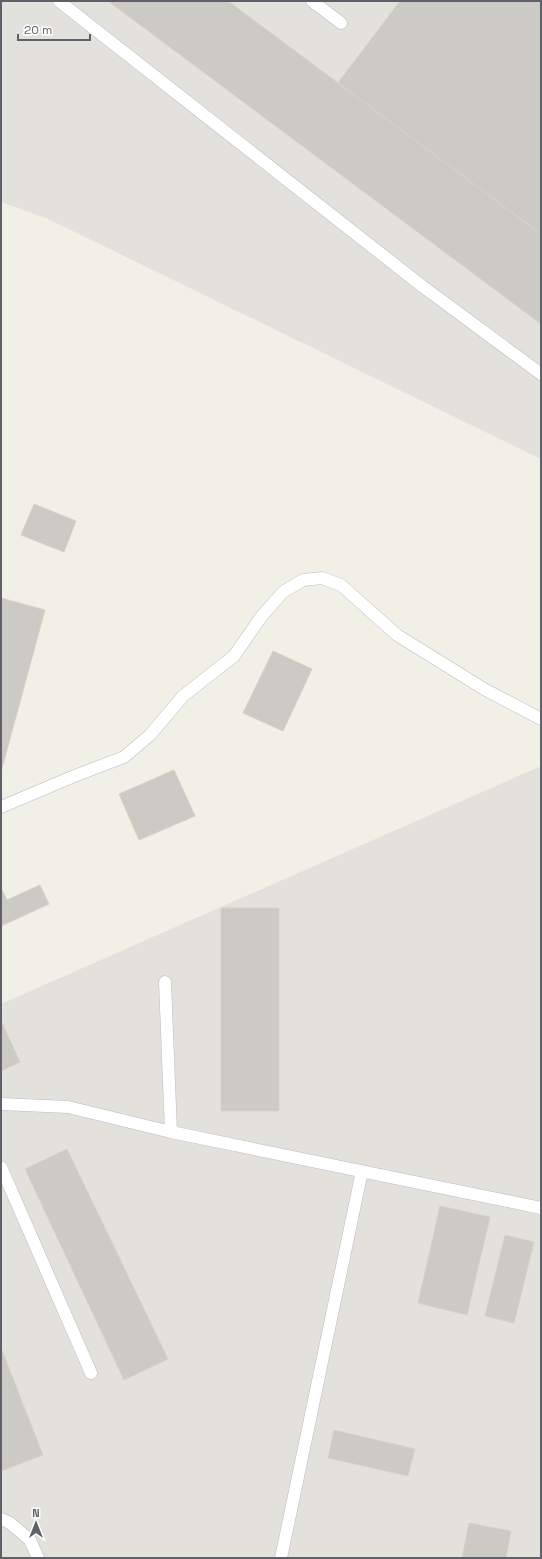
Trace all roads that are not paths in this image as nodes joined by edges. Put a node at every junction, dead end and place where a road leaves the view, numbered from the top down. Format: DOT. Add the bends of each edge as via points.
graph roads {
  1 [pos="59,1"];
  2 [pos="312,1"];
  3 [pos="341,23"];
  4 [pos="541,374"];
  5 [pos="541,719"];
  6 [pos="1,807"];
  7 [pos="165,982"];
  8 [pos="1,1104"];
  9 [pos="171,1132"];
  10 [pos="1,1167"];
  11 [pos="362,1172"];
  12 [pos="541,1208"];
  13 [pos="91,1373"];
  14 [pos="1,1520"];
  15 [pos="38,1558"];
  16 [pos="281,1558"];
  1 -- 4 [label="lane" via="422,286"];
  2 -- 3 [label="lane"];
  5 -- 6 [label="lane" via="484,689 397,635 342,585 322,578 303,580 283,592 261,617 234,656 183,696 150,735 124,758"];
  7 -- 9 [label="lane"];
  8 -- 9 [label="lane" via="68,1107"];
  9 -- 11 [label="lane"];
  10 -- 13 [label="lane"];
  11 -- 12 [label="lane"];
  11 -- 16 [label="lane"];
  14 -- 15 [label="lane" via="10,1523 30,1540"];
}
